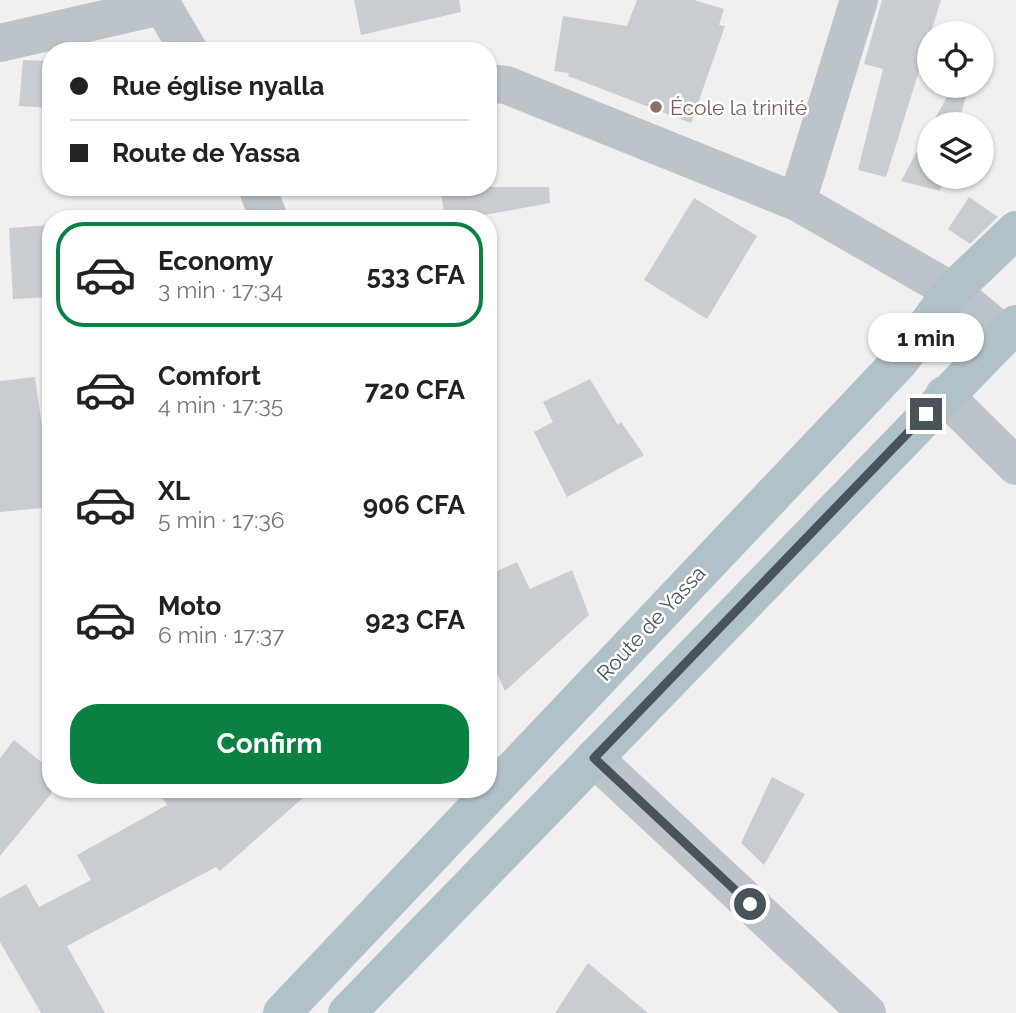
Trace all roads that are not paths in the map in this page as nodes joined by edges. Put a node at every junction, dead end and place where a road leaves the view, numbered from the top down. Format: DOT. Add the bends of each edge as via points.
graph roads {
  1 [pos="859,0"];
  2 [pos="160,3"];
  3 [pos="184,42"];
  4 [pos="0,43"];
  5 [pos="497,84"];
  6 [pos="797,202"];
  7 [pos="1016,230"];
  8 [pos="952,291"];
  9 [pos="1010,330"];
  10 [pos="944,395"];
  11 [pos="1016,466"];
  12 [pos="594,758"];
  13 [pos="497,786"];
  14 [pos="486,798"];
  15 [pos="282,1013"];
  16 [pos="347,1013"];
  17 [pos="867,1013"];
  1 -- 6 [label="street"];
  2 -- 3 [label="street"];
  2 -- 4 [label="street"];
  5 -- 6 [label="street"];
  6 -- 8 [label="street"];
  7 -- 8 [label="main road, Route de Yassa"];
  8 -- 9 [label="street"];
  8 -- 13 [label="main road, Route de Yassa" via="900,361"];
  9 -- 10 [label="main road"];
  10 -- 11 [label="street"];
  10 -- 12 [label="main road"];
  12 -- 16 [label="main road"];
  12 -- 17 [label="street"];
  14 -- 15 [label="main road, Route de Yassa"];
}
